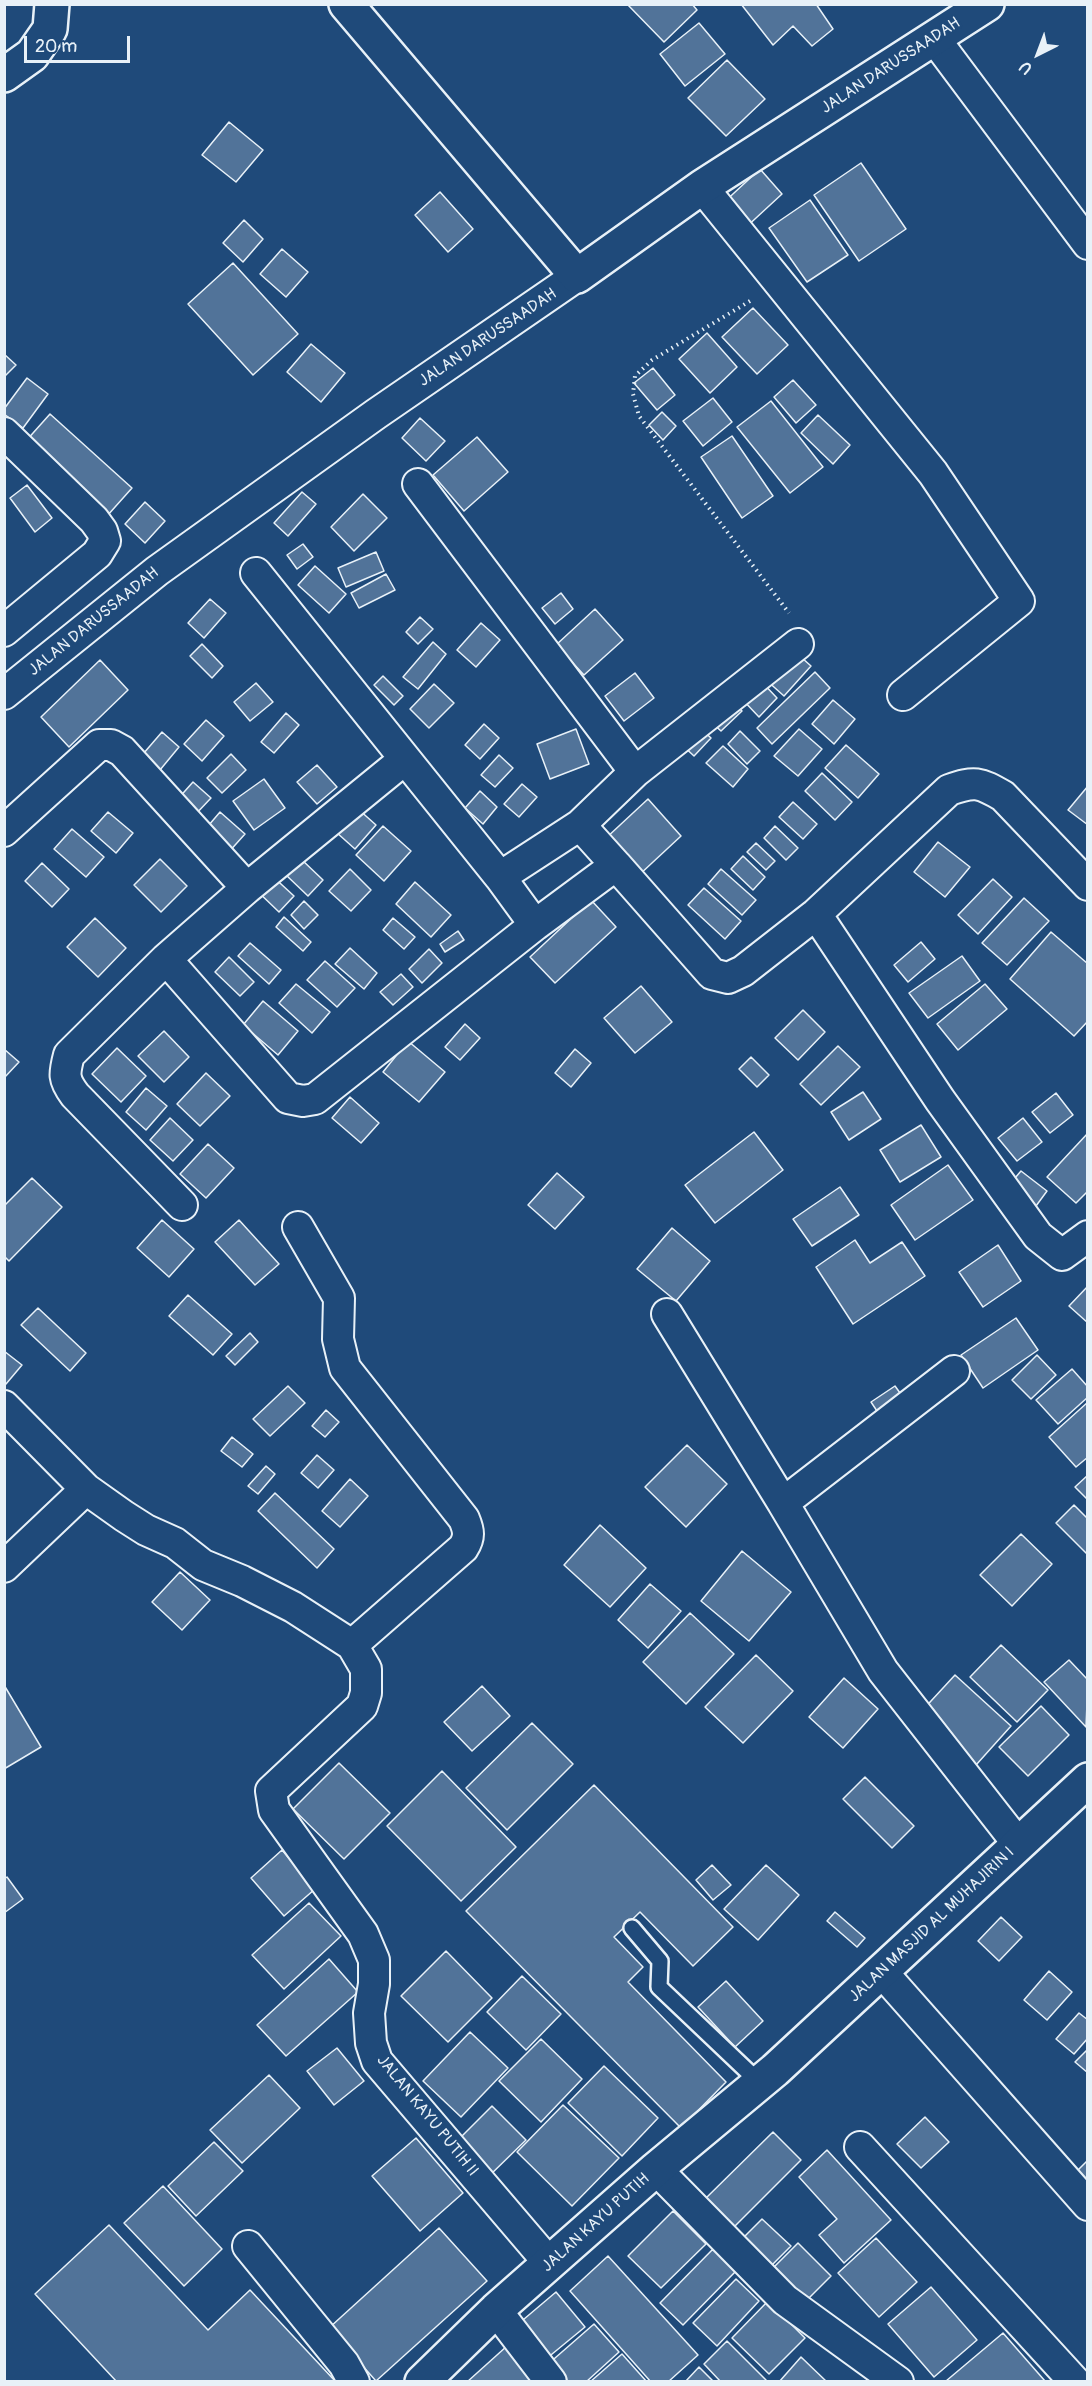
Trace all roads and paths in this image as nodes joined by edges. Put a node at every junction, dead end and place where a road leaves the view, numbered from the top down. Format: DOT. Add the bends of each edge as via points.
graph roads {
  1 [pos="52,4"];
  2 [pos="345,4"];
  3 [pos="987,4"];
  4 [pos="934,38"];
  5 [pos="4,75"];
  6 [pos="702,187"];
  7 [pos="1088,244"];
  8 [pos="577,276"];
  9 [pos="779,283"];
  10 [pos="4,433"];
  11 [pos="418,484"];
  12 [pos="256,573"];
  13 [pos="4,631"];
  14 [pos="798,644"];
  15 [pos="4,694"];
  16 [pos="903,695"];
  17 [pos="405,759"];
  18 [pos="635,772"];
  19 [pos="10,816"];
  20 [pos="580,825"];
  21 [pos="616,865"];
  22 [pos="500,877"];
  23 [pos="1088,885"];
  24 [pos="247,888"];
  25 [pos="816,914"];
  26 [pos="535,925"];
  27 [pos="166,959"];
  28 [pos="182,1205"];
  29 [pos="298,1227"];
  30 [pos="1088,1236"];
  31 [pos="667,1314"];
  32 [pos="954,1371"];
  33 [pos="4,1406"];
  34 [pos="86,1489"];
  35 [pos="783,1503"];
  36 [pos="4,1567"];
  37 [pos="351,1645"];
  38 [pos="1088,1779"];
  39 [pos="1019,1845"];
  40 [pos="632,1928"];
  41 [pos="881,1971"];
  42 [pos="767,2076"];
  43 [pos="860,2147"];
  44 [pos="656,2169"];
  45 [pos="1088,2205"];
  46 [pos="248,2246"];
  47 [pos="550,2264"];
  48 [pos="496,2310"];
  49 [pos="354,2382"];
  50 [pos="422,2382"];
  51 [pos="552,2382"];
  52 [pos="898,2382"];
  53 [pos="1075,2382"];
  1 -- 5 [label="street" via="50,29 32,55"];
  2 -- 8 [label="street"];
  3 -- 4 [label="street, JALAN DARUSSAADAH"];
  4 -- 6 [label="street, JALAN DARUSSAADAH"];
  4 -- 7 [label="street"];
  6 -- 8 [label="street, JALAN DARUSSAADAH"];
  6 -- 9 [label="street"];
  8 -- 15 [label="street, JALAN DARUSSAADAH" via="166,565"];
  9 -- 14 [label="path" via="652,360 634,376 633,394 639,416 788,611 801,635"];
  9 -- 16 [label="street" via="933,472 1019,601"];
  10 -- 13 [label="street" via="94,520 105,541 97,554"];
  11 -- 18 [label="street"];
  12 -- 17 [label="street"];
  14 -- 18 [label="street"];
  17 -- 22 [label="street"];
  17 -- 24 [label="street"];
  18 -- 20 [label="street"];
  19 -- 24 [label="street" via="99,745 111,745 122,751"];
  20 -- 21 [label="street"];
  20 -- 22 [label="street"];
  21 -- 25 [label="street" via="712,974 728,978 743,971"];
  21 -- 26 [label="street"];
  22 -- 26 [label="street"];
  23 -- 25 [label="street" via="1003,796 986,786 969,783 950,790"];
  24 -- 27 [label="street"];
  25 -- 30 [label="street" via="940,1100 1038,1236 1062,1255"];
  26 -- 27 [label="street" via="315,1099 303,1101 288,1098"];
  27 -- 28 [label="street" via="69,1055 65,1076 75,1095"];
  29 -- 37 [label="street" via="339,1298 338,1340 345,1368 464,1519 469,1532 463,1548"];
  31 -- 35 [label="street"];
  32 -- 35 [label="street"];
  33 -- 34 [label="street, JALAN KAYU PUTIH II"];
  34 -- 36 [label="street"];
  34 -- 37 [label="street, JALAN KAYU PUTIH II" via="146,1530 176,1543 203,1565 293,1607"];
  35 -- 39 [label="street" via="883,1671"];
  37 -- 47 [label="street, JALAN KAYU PUTIH II" via="366,1669 362,1706 271,1791 274,1810 363,1934 374,1960 369,2013 377,2061"];
  38 -- 39 [label="street, JALAN MASJID AL MUHAJIRIN I"];
  39 -- 41 [label="street, JALAN MASJID AL MUHAJIRIN I"];
  40 -- 42 [label="lane" via="660,1961 659,1987"];
  41 -- 42 [label="street, JALAN MASJID AL MUHAJIRIN I"];
  41 -- 45 [label="street"];
  42 -- 44 [label="street, JALAN KAYU PUTIH"];
  43 -- 53 [label="street"];
  44 -- 47 [label="street, JALAN KAYU PUTIH"];
  44 -- 52 [label="street" via="785,2300"];
  46 -- 49 [label="street" via="345,2364"];
  47 -- 48 [label="street, JALAN KAYU PUTIH"];
  48 -- 50 [label="street, JALAN KAYU PUTIH"];
  48 -- 51 [label="street"];
}
